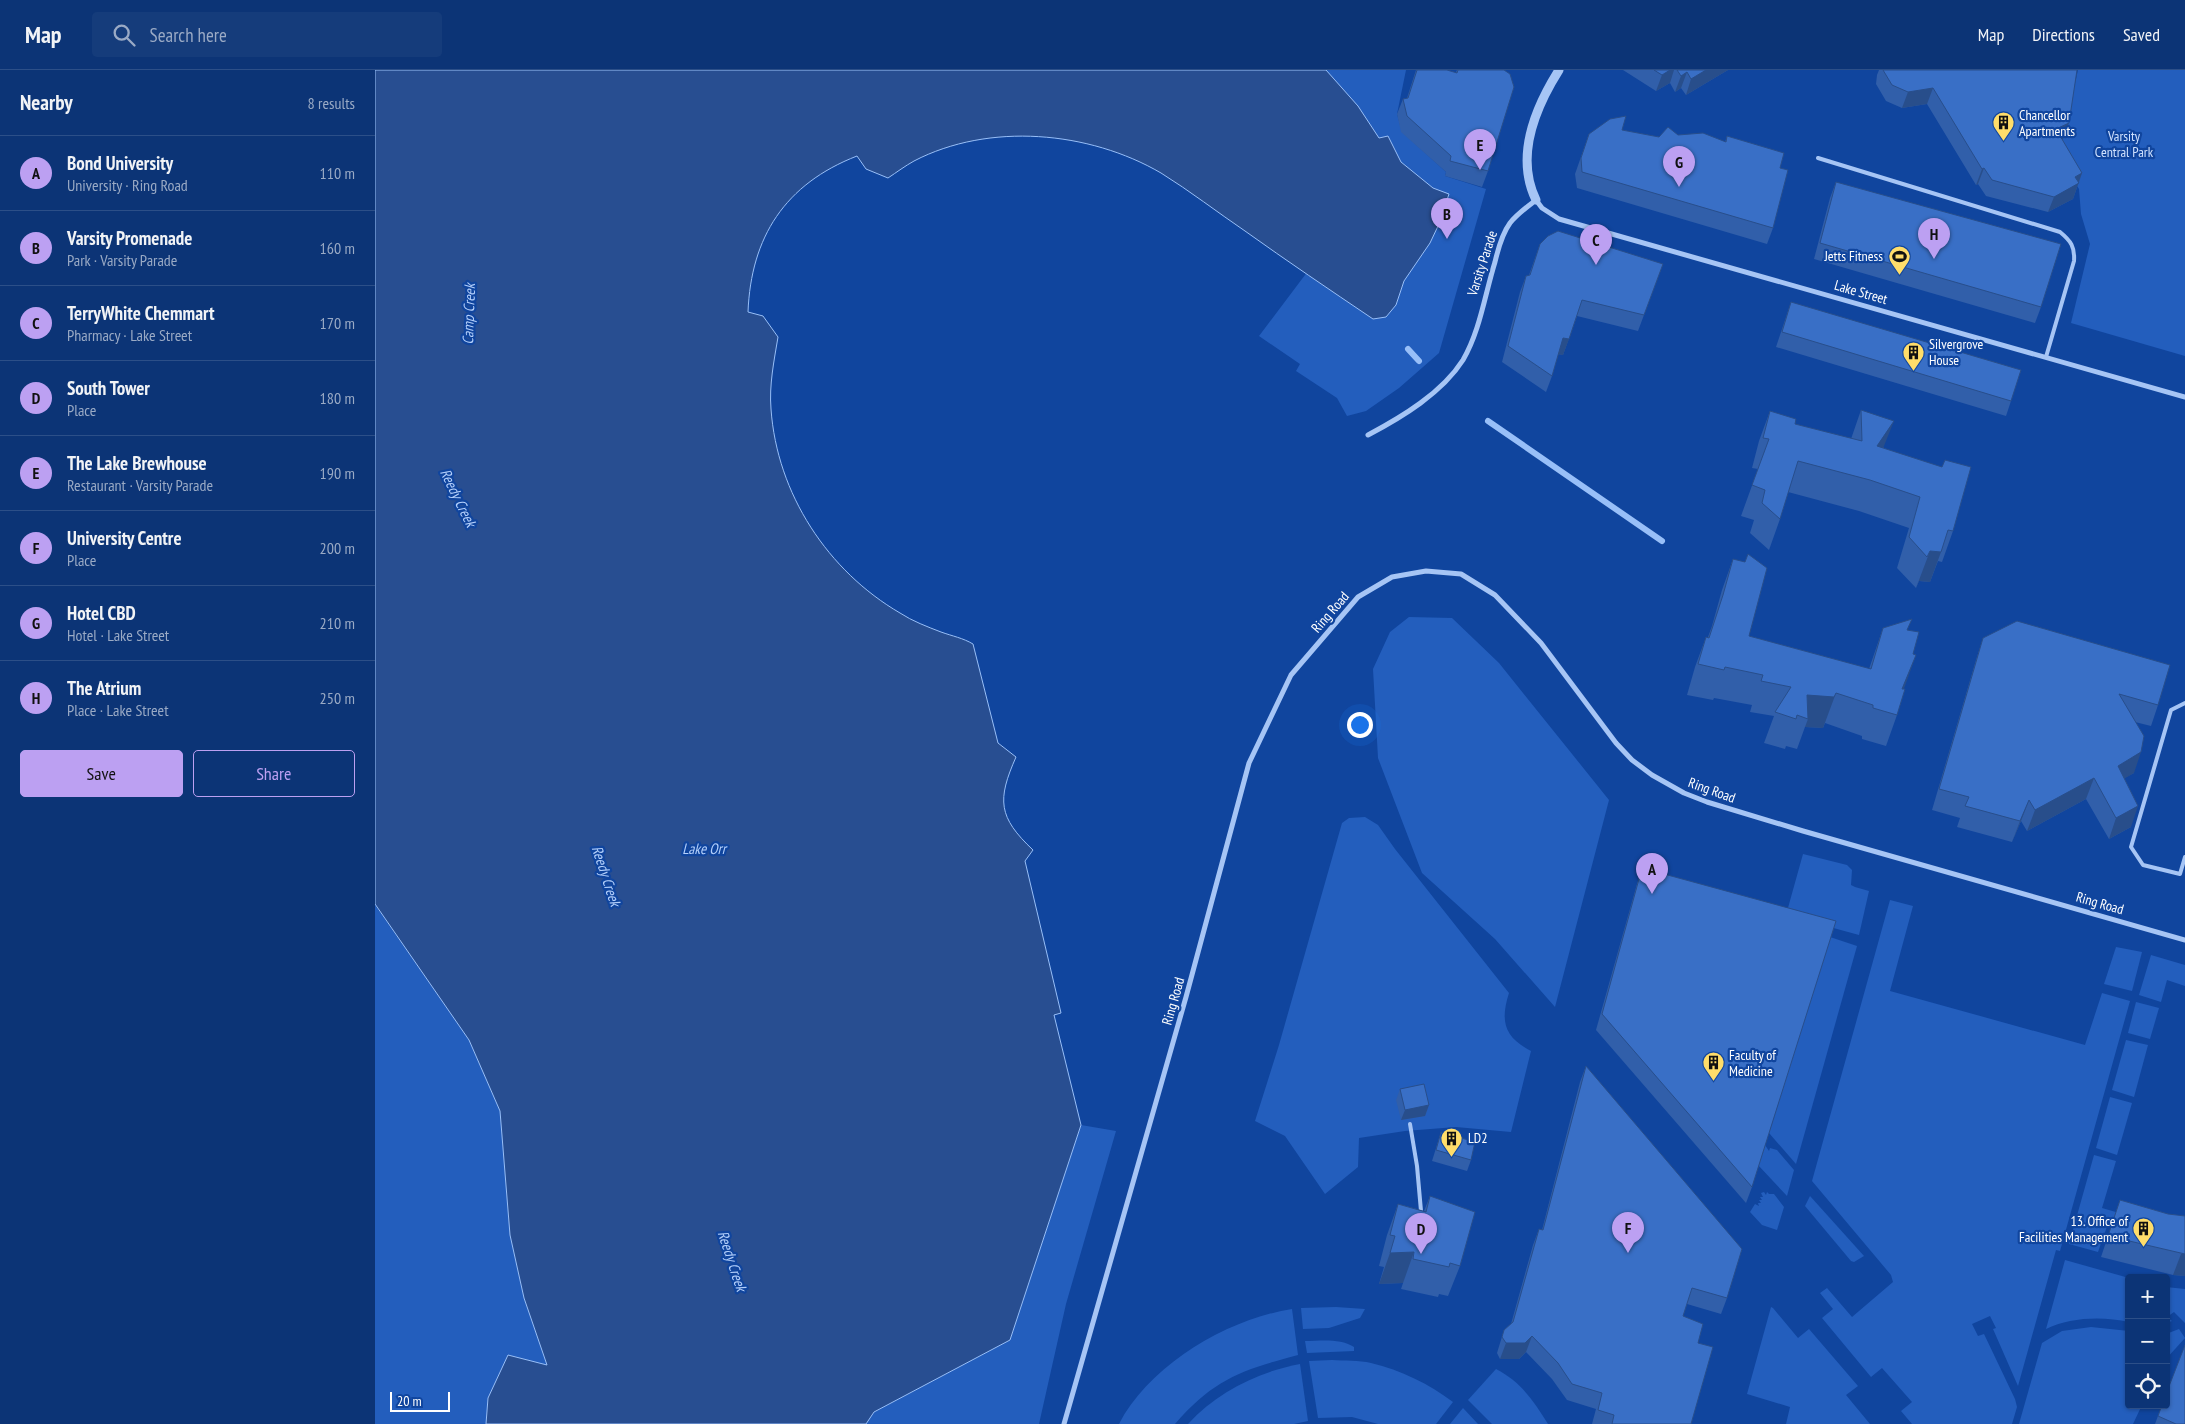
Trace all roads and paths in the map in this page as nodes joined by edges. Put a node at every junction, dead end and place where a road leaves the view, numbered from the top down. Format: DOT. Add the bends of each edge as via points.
graph roads {
  1 [pos="1559,70"];
  2 [pos="1818,158"];
  3 [pos="1536,200"];
  4 [pos="2046,357"];
  5 [pos="2185,397"];
  6 [pos="1368,435"];
  7 [pos="2185,703"];
  8 [pos="2185,856"];
  9 [pos="2185,940"];
  10 [pos="1410,1124"];
  11 [pos="1421,1211"];
  12 [pos="1064,1424"];
  1 -- 3 [label="street" via="1548,88 1529,136 1527,174"];
  2 -- 4 [label="lane" via="2060,232 2068,238 2075,249 2074,261"];
  3 -- 4 [label="street, Lake Street" via="1559,219"];
  3 -- 6 [label="street, Varsity Parade" via="1517,216 1504,234 1474,337 1462,360 1449,377 1424,399 1397,420"];
  4 -- 5 [label="street, Lake Street"];
  7 -- 8 [label="lane" via="2171,710 2131,847 2143,865 2180,874"];
  9 -- 12 [label="street, Ring Road" via="1684,793 1632,760 1541,643 1495,595 1461,574 1426,571 1392,577 1358,597 1291,675 1249,763"];
  10 -- 11 [label="lane"];
}
